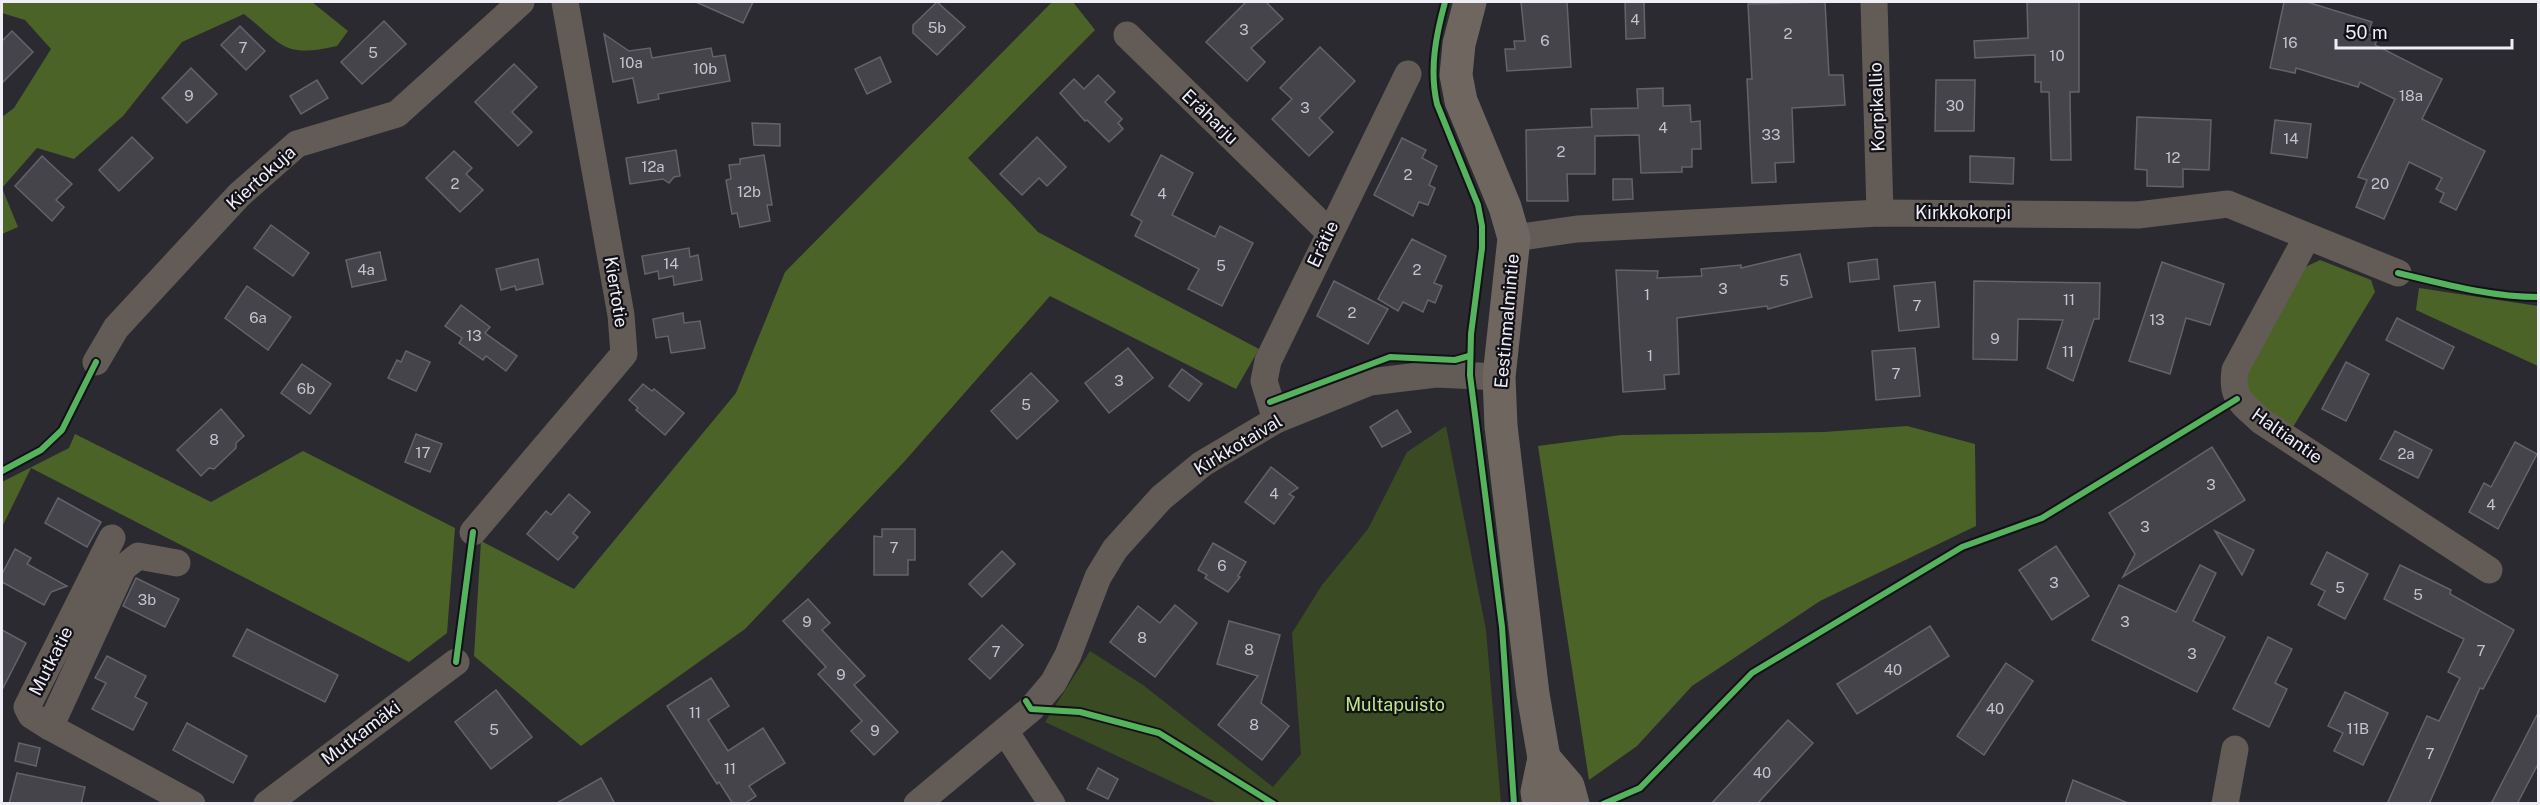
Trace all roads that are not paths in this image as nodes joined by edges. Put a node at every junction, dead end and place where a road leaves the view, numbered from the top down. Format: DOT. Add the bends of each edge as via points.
graph roads {
  1 [pos="521,2"];
  2 [pos="565,2"];
  3 [pos="1470,2"];
  4 [pos="1875,2"];
  5 [pos="1127,35"];
  6 [pos="1408,74"];
  7 [pos="1880,213"];
  8 [pos="1329,232"];
  9 [pos="2307,237"];
  10 [pos="1514,238"];
  11 [pos="2398,273"];
  12 [pos="96,362"];
  13 [pos="1499,377"];
  14 [pos="1276,420"];
  15 [pos="473,532"];
  16 [pos="112,538"];
  17 [pos="177,563"];
  18 [pos="2489,570"];
  19 [pos="456,662"];
  20 [pos="50,727"];
  21 [pos="1005,731"];
  22 [pos="2235,749"];
  23 [pos="1544,758"];
  24 [pos="192,804"];
  25 [pos="267,804"];
  26 [pos="917,804"];
  27 [pos="1052,804"];
  28 [pos="1539,804"];
  29 [pos="1573,804"];
  30 [pos="2225,804"];
  1 -- 12 [label="street, Kiertokuja" via="397,114 297,144 239,195 116,328"];
  2 -- 15 [label="street, Kiertotie" via="621,315 624,354"];
  3 -- 10 [label="street, Eestinmalmintie" via="1456,75 1461,101"];
  4 -- 7 [label="street, Korpikallio"];
  5 -- 8 [label="street, Eräharju"];
  6 -- 8 [label="street, Erätie"];
  7 -- 9 [label="street, Kirkkokorpi" via="2138,215 2228,204"];
  7 -- 10 [label="street, Kirkkokorpi" via="1576,230"];
  8 -- 14 [label="street, Erätie" via="1268,361 1264,381"];
  9 -- 11 [label="street, Kirkkokorpi"];
  9 -- 18 [label="street, Haltiantie" via="2235,370 2233,385 2237,399 2261,421"];
  10 -- 13 [label="street, Eestinmalmintie"];
  13 -- 14 [label="street, Kirkkotaival" via="1400,376 1370,382"];
  13 -- 23 [label="street, Eestinmalmintie" via="1501,426"];
  14 -- 21 [label="street, Kirkkotaival" via="1202,464 1135,524 1098,577 1053,683"];
  16 -- 20 [label="street, Mutkatie" via="27,707 31,715"];
  17 -- 20 [label="street" via="138,556 123,568"];
  19 -- 25 [label="street, Mutkamäki"];
  20 -- 24 [label="street, Mutkatie"];
  21 -- 26 [label="street, Kirkkotaival"];
  21 -- 27 [label="street"];
  22 -- 30 [label="street"];
  23 -- 28 [label="street, Eestinmalmintie" via="1537,792"];
  23 -- 29 [label="street" via="1568,786"];
}
